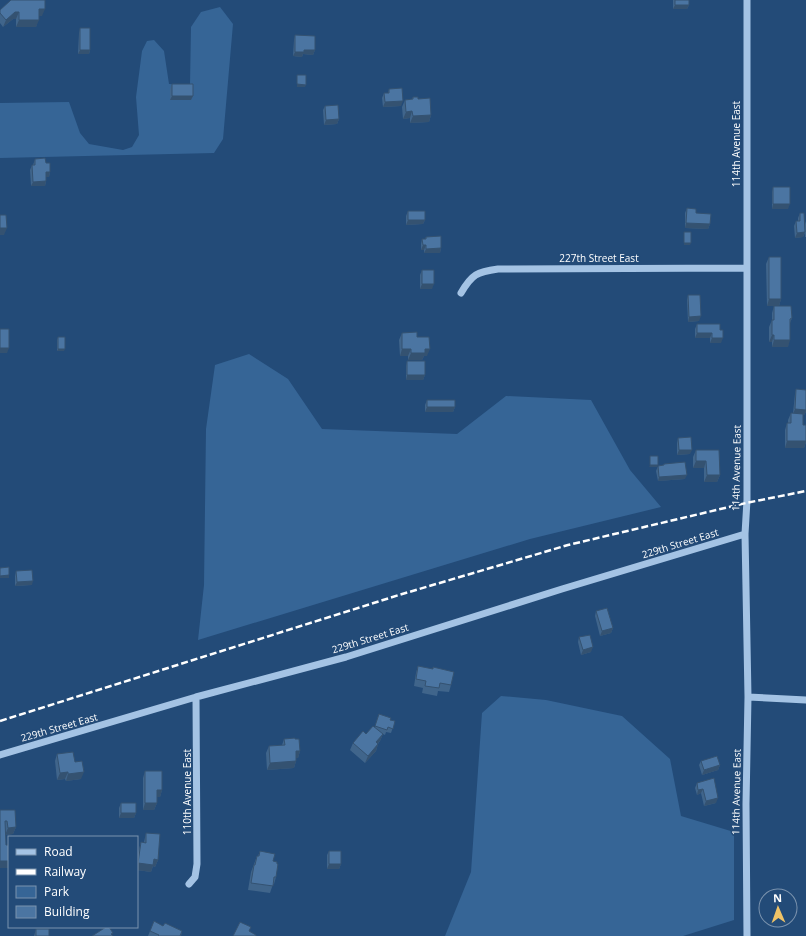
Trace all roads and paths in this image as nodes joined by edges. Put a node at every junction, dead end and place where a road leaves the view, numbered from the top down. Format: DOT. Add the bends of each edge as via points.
graph roads {
  1 [pos="747,0"];
  2 [pos="747,268"];
  3 [pos="461,293"];
  4 [pos="745,534"];
  5 [pos="196,697"];
  6 [pos="748,697"];
  7 [pos="806,700"];
  8 [pos="0,755"];
  9 [pos="189,884"];
  10 [pos="747,936"];
  1 -- 2 [label="street, 114th Avenue East"];
  2 -- 3 [label="street, 227th Street East" via="498,268 478,272"];
  2 -- 4 [label="street, 114th Avenue East"];
  4 -- 5 [label="street, 229th Street East" via="346,657"];
  4 -- 6 [label="street, 114th Avenue East"];
  5 -- 8 [label="street, 229th Street East"];
  5 -- 9 [label="street, 110th Avenue East" via="197,864 195,877"];
  6 -- 7 [label="street"];
  6 -- 10 [label="street, 114th Avenue East"];
}
